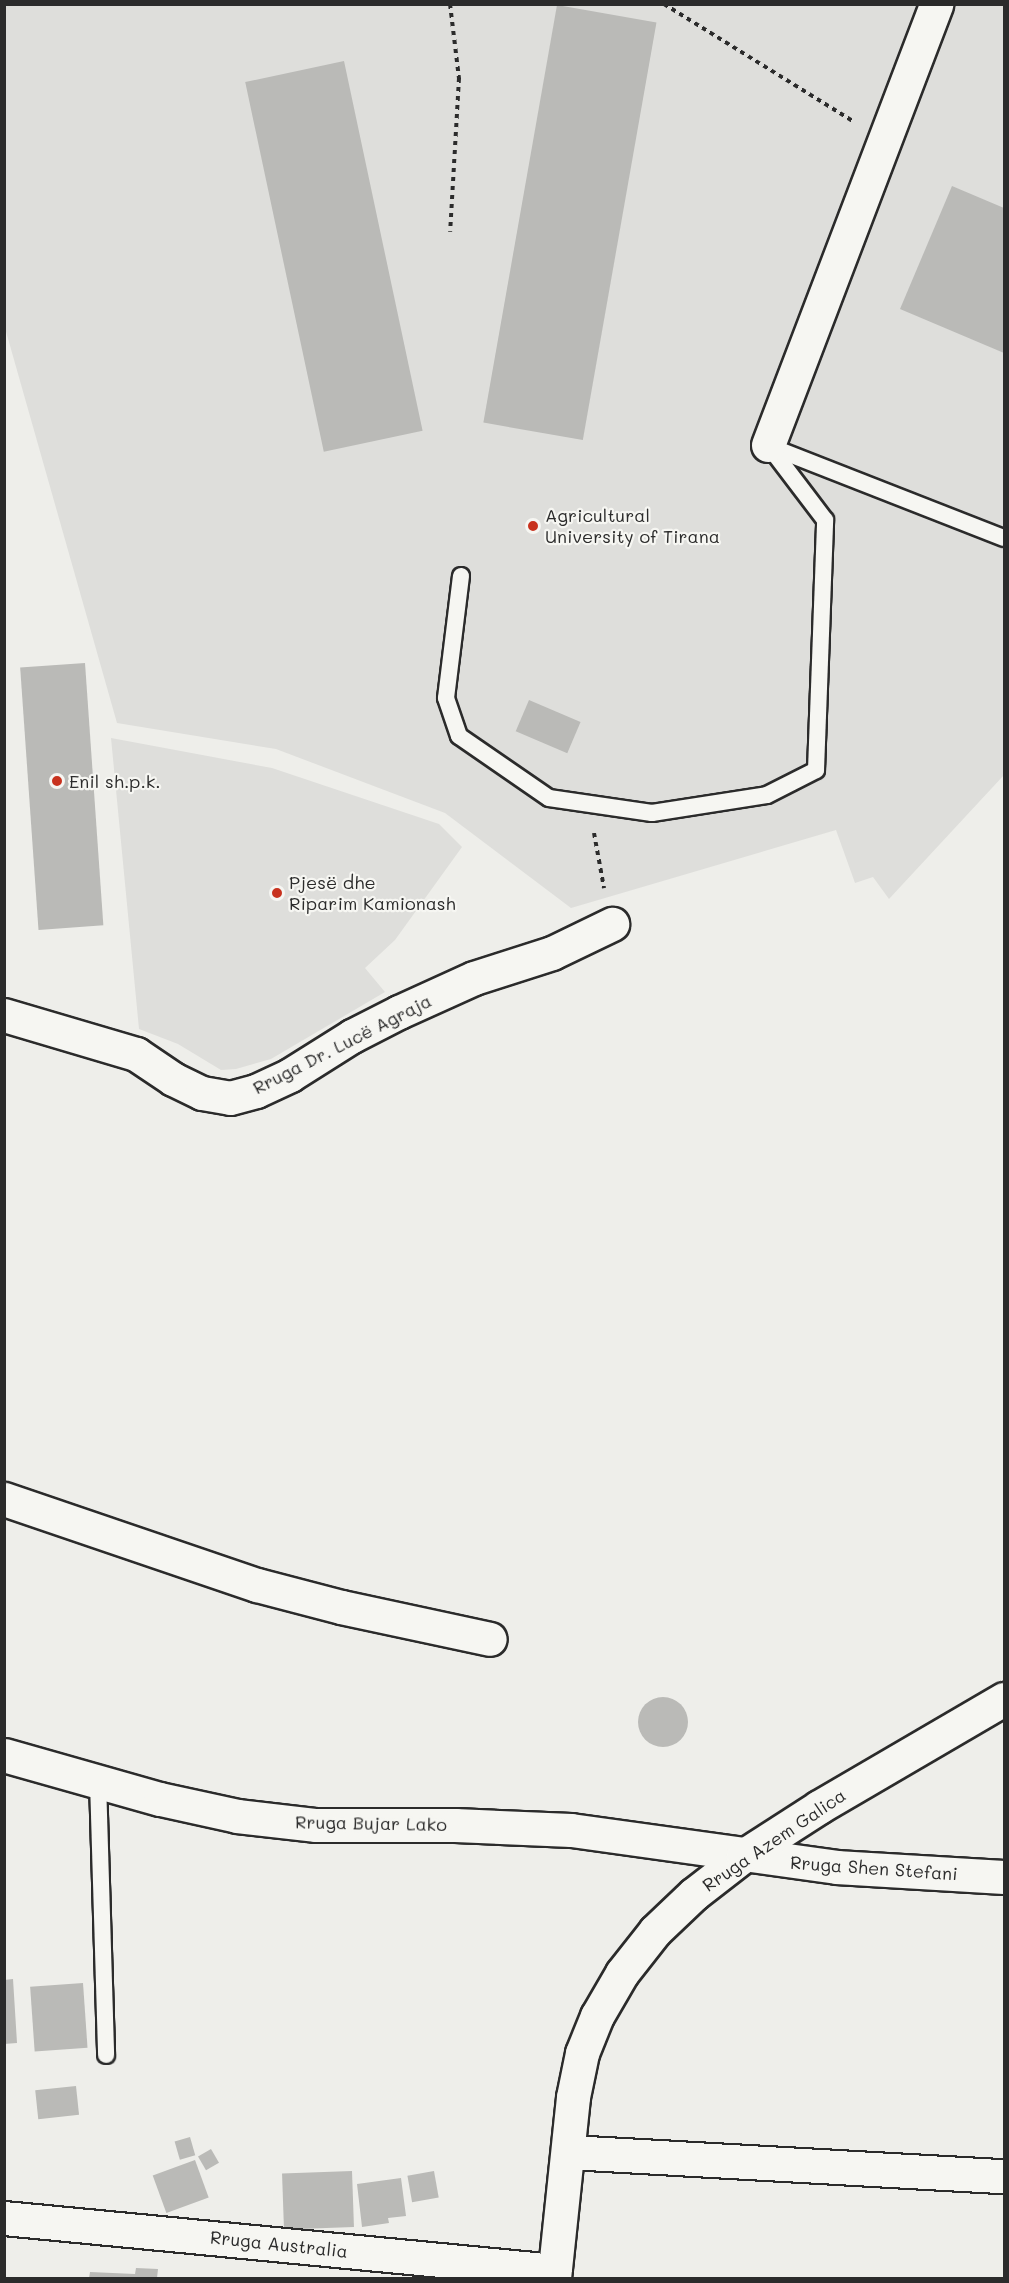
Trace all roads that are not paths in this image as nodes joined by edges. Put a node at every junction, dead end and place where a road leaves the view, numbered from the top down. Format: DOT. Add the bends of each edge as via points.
graph roads {
  1 [pos="936,4"];
  2 [pos="768,445"];
  3 [pos="1005,538"];
  4 [pos="461,576"];
  5 [pos="609,910"];
  6 [pos="4,1015"];
  7 [pos="4,1499"];
  8 [pos="490,1639"];
  9 [pos="1005,1699"];
  10 [pos="4,1755"];
  11 [pos="98,1782"];
  12 [pos="743,1856"];
  13 [pos="1005,1877"];
  14 [pos="106,2055"];
  15 [pos="569,2152"];
  16 [pos="1005,2176"];
  17 [pos="4,2218"];
  18 [pos="554,2275"];
  1 -- 2 [label="street"];
  2 -- 3 [label="lane"];
  2 -- 4 [label="lane" via="825,520 816,770 767,795 652,813 549,798 459,736 446,698"];
  5 -- 6 [label="street, Rruga Dr. Lucë Agraja" via="552,953 474,978 352,1036 290,1075 230,1098 202,1093 136,1054"];
  7 -- 8 [label="street" via="257,1585"];
  9 -- 12 [label="street, Rruga Azem Galica"];
  10 -- 11 [label="street, Rruga Bujar Lako"];
  11 -- 12 [label="street, Rruga Bujar Lako" via="237,1816 316,1825 571,1830"];
  11 -- 14 [label="lane"];
  12 -- 13 [label="street, Rruga Shen Stefani" via="836,1867"];
  12 -- 15 [label="street, Rruga Azem Galica" via="655,1931 622,1973 597,2016 582,2054 573,2097"];
  15 -- 16 [label="street"];
  15 -- 18 [label="street, Rruga Azem Galica"];
  17 -- 18 [label="street, Rruga Australia"];
}
